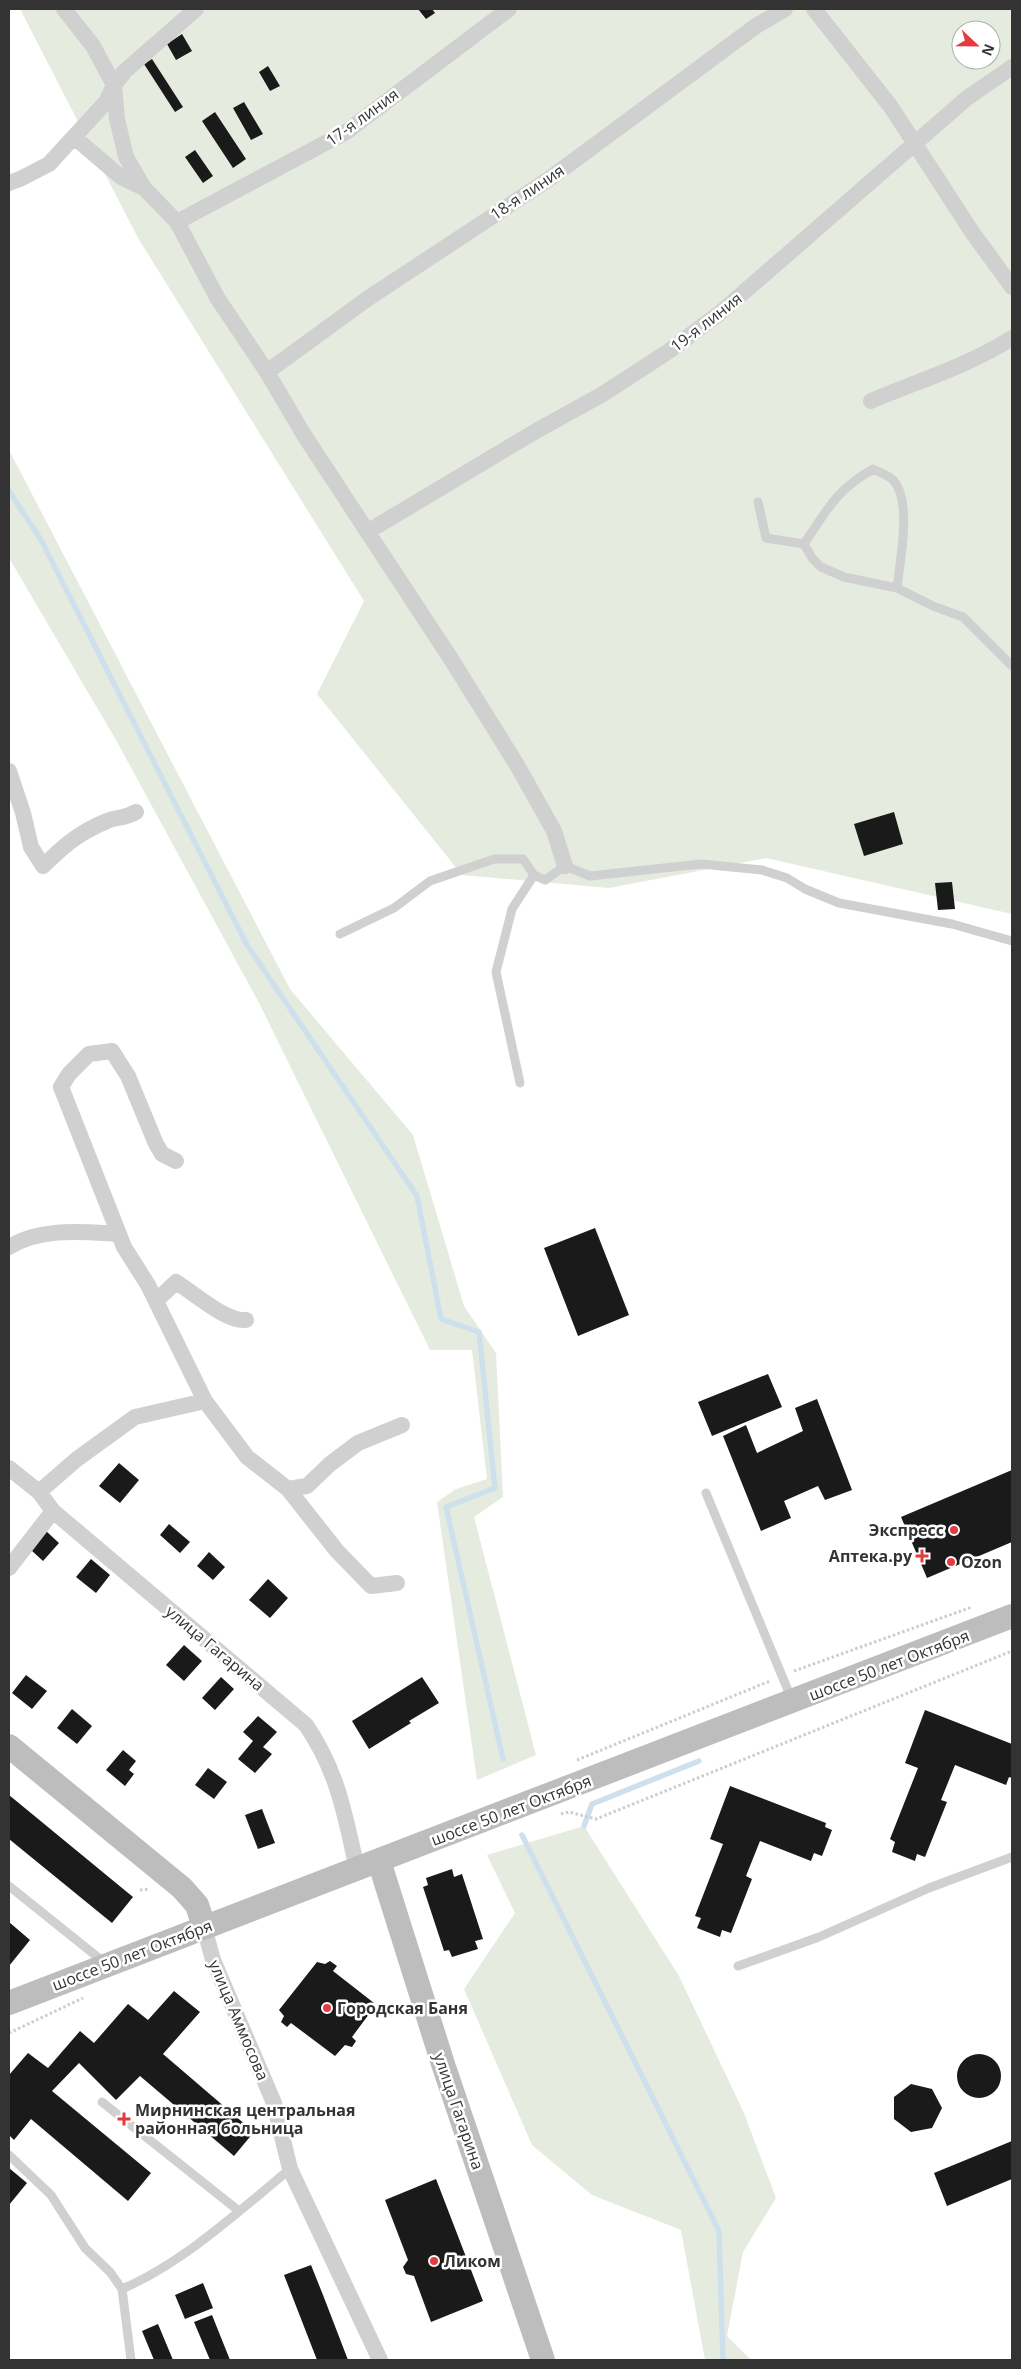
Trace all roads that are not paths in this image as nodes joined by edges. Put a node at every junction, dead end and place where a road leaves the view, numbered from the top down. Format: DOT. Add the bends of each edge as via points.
graph roads {
  1 [pos="64,9"];
  2 [pos="196,9"];
  3 [pos="509,9"];
  4 [pos="785,9"];
  5 [pos="814,9"];
  6 [pos="1012,67"];
  7 [pos="114,85"];
  8 [pos="74,138"];
  9 [pos="916,142"];
  10 [pos="9,182"];
  11 [pos="144,188"];
  12 [pos="177,222"];
  13 [pos="1012,287"];
  14 [pos="1012,338"];
  15 [pos="267,372"];
  16 [pos="871,401"];
  17 [pos="758,502"];
  18 [pos="367,532"];
  19 [pos="804,544"];
  20 [pos="897,588"];
  21 [pos="1012,666"];
  22 [pos="9,771"];
  23 [pos="136,812"];
  24 [pos="564,866"];
  25 [pos="534,875"];
  26 [pos="340,934"];
  27 [pos="1012,941"];
  28 [pos="520,1083"];
  29 [pos="176,1161"];
  30 [pos="119,1234"];
  31 [pos="9,1247"];
  32 [pos="156,1301"];
  33 [pos="246,1320"];
  34 [pos="205,1401"];
  35 [pos="402,1425"];
  36 [pos="9,1468"];
  37 [pos="288,1489"];
  38 [pos="39,1492"];
  39 [pos="706,1493"];
  40 [pos="53,1511"];
  41 [pos="9,1568"];
  42 [pos="397,1584"];
  43 [pos="1012,1616"];
  44 [pos="793,1702"];
  45 [pos="9,1746"];
  46 [pos="1012,1857"];
  47 [pos="379,1861"];
  48 [pos="357,1869"];
  49 [pos="9,1886"];
  50 [pos="204,1927"];
  51 [pos="107,1965"];
  52 [pos="738,1966"];
  53 [pos="9,2003"];
  54 [pos="102,2102"];
  55 [pos="9,2155"];
  56 [pos="290,2169"];
  57 [pos="239,2211"];
  58 [pos="122,2289"];
  59 [pos="131,2360"];
  60 [pos="380,2360"];
  61 [pos="543,2360"];
  1 -- 7 [label="street" via="93,46"];
  2 -- 7 [label="street" via="125,71"];
  3 -- 12 [label="street, 17-я линия" via="346,132"];
  4 -- 15 [label="street, 18-я линия" via="756,26 549,179 367,299"];
  5 -- 9 [label="street"];
  6 -- 9 [label="street, 19-я линия" via="967,98"];
  7 -- 8 [label="street" via="106,102"];
  7 -- 11 [label="street" via="117,119 126,157"];
  8 -- 10 [label="street" via="49,164 20,180"];
  8 -- 11 [label="street" via="121,176"];
  9 -- 13 [label="street" via="972,232"];
  9 -- 18 [label="street, 19-я линия" via="720,312 669,351 603,394"];
  11 -- 12 [label="street"];
  12 -- 15 [label="street" via="218,299"];
  14 -- 16 [label="street" via="940,376"];
  15 -- 18 [label="street"];
  17 -- 19 [label="lane" via="766,538"];
  18 -- 24 [label="street" via="517,765 554,832"];
  19 -- 20 [label="lane" via="821,567 844,576"];
  19 -- 20 [label="lane" via="837,495 873,469 892,479 902,494 903,528"];
  20 -- 21 [label="lane" via="963,617"];
  22 -- 23 [label="street" via="24,812 31,848 43,866 69,840 109,820 124,819"];
  24 -- 25 [label="lane" via="545,880"];
  24 -- 27 [label="lane" via="590,876 701,864 762,870 839,903 952,924"];
  25 -- 26 [label="lane" via="523,858 494,859 430,881 394,908"];
  25 -- 28 [label="lane" via="512,909 496,972"];
  29 -- 30 [label="street" via="162,1154 156,1144 128,1076 112,1051 89,1054 61,1087"];
  30 -- 31 [label="street" via="46,1233"];
  30 -- 32 [label="street"];
  32 -- 33 [label="street" via="176,1282 222,1313 238,1321"];
  32 -- 34 [label="street"];
  34 -- 37 [label="street" via="247,1457"];
  34 -- 38 [label="street" via="135,1417 77,1459"];
  35 -- 37 [label="street" via="358,1443 307,1486"];
  36 -- 38 [label="street, улица Гагарина"];
  37 -- 42 [label="street" via="337,1552 371,1586"];
  38 -- 40 [label="street, улица Гагарина"];
  39 -- 44 [label="lane"];
  40 -- 41 [label="street"];
  40 -- 48 [label="street, улица Гагарина" via="306,1725 332,1770"];
  43 -- 44 [label="street, шоссе 50 лет Октября"];
  44 -- 47 [label="street, шоссе 50 лет Октября"];
  45 -- 50 [label="street, улица Аммосова" via="176,1883 197,1905"];
  46 -- 52 [label="lane" via="930,1888 819,1937"];
  47 -- 48 [label="street, шоссе 50 лет Октября"];
  47 -- 61 [label="street, улица Гагарина" via="443,2064"];
  48 -- 50 [label="street, шоссе 50 лет Октября"];
  49 -- 51 [label="lane"];
  50 -- 51 [label="street, шоссе 50 лет Октября"];
  50 -- 56 [label="street, улица Аммосова" via="213,1960 274,2103"];
  51 -- 53 [label="street, шоссе 50 лет Октября"];
  54 -- 57 [label="lane"];
  55 -- 58 [label="lane" via="51,2195 86,2248"];
  56 -- 57 [label="lane"];
  56 -- 60 [label="street, улица Аммосова"];
  57 -- 58 [label="lane" via="174,2260"];
  58 -- 59 [label="lane"];
}
